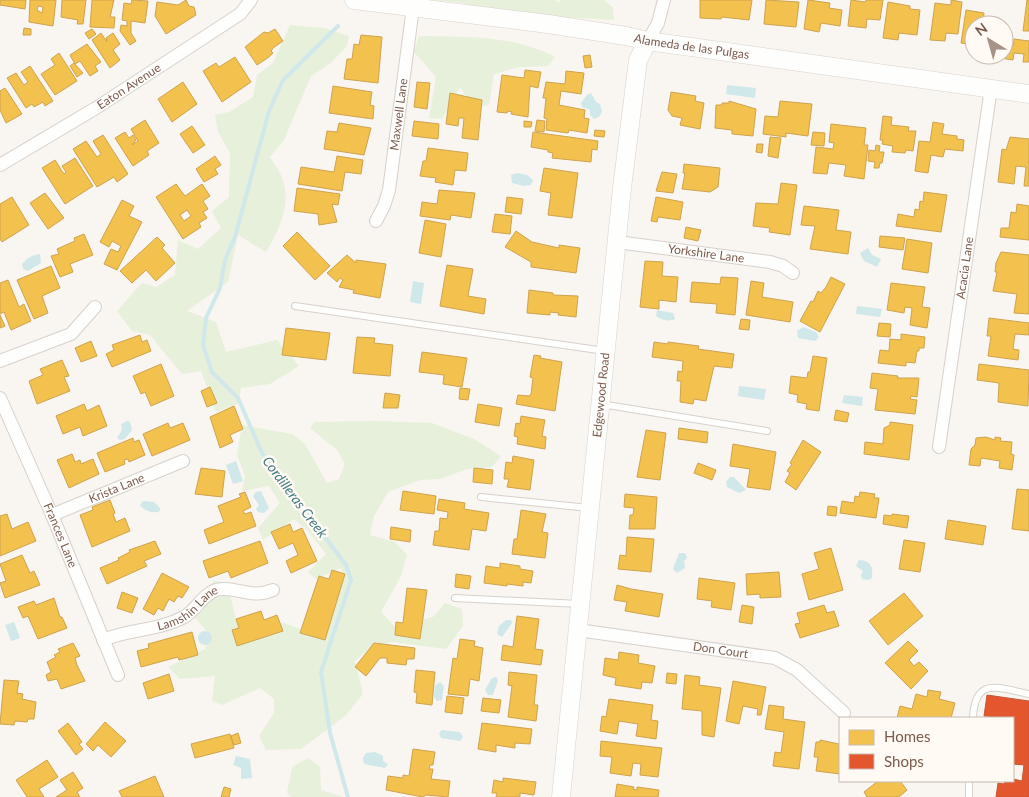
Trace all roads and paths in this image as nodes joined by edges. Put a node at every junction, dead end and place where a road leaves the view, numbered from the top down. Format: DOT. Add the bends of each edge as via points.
graph roads {
  1 [pos="251,0"];
  2 [pos="354,0"];
  3 [pos="664,0"];
  4 [pos="413,7"];
  5 [pos="648,41"];
  6 [pos="991,88"];
  7 [pos="1029,94"];
  8 [pos="2,160"];
  9 [pos="376,220"];
  10 [pos="617,242"];
  11 [pos="793,273"];
  12 [pos="294,306"];
  13 [pos="95,307"];
  14 [pos="606,352"];
  15 [pos="0,362"];
  16 [pos="0,398"];
  17 [pos="601,404"];
  18 [pos="767,431"];
  19 [pos="939,447"];
  20 [pos="182,461"];
  21 [pos="481,496"];
  22 [pos="590,508"];
  23 [pos="52,515"];
  24 [pos="272,590"];
  25 [pos="455,598"];
  26 [pos="581,604"];
  27 [pos="578,630"];
  28 [pos="103,640"];
  29 [pos="118,675"];
  30 [pos="1029,694"];
  31 [pos="844,714"];
  32 [pos="973,717"];
  33 [pos="970,782"];
  34 [pos="562,797"];
  35 [pos="969,797"];
  1 -- 8 [label="street, Eaton Avenue" via="240,14 96,108"];
  2 -- 4 [label="main road, Alameda de las Pulgas"];
  3 -- 5 [label="street, Edgewood Road" via="658,23"];
  4 -- 5 [label="main road, Alameda de las Pulgas"];
  4 -- 9 [label="street, Maxwell Lane" via="389,190"];
  5 -- 6 [label="main road, Alameda de las Pulgas"];
  5 -- 10 [label="main road, Edgewood Road" via="638,60"];
  6 -- 7 [label="main road, Alameda de las Pulgas"];
  6 -- 19 [label="street, Acacia Lane"];
  10 -- 11 [label="street, Yorkshire Lane" via="770,262"];
  10 -- 14 [label="main road, Edgewood Road"];
  12 -- 14 [label="lane"];
  13 -- 15 [label="street" via="71,334"];
  14 -- 17 [label="main road, Edgewood Road"];
  16 -- 23 [label="street, Frances Lane"];
  17 -- 18 [label="lane"];
  17 -- 22 [label="main road, Edgewood Road"];
  20 -- 23 [label="street, Krista Lane"];
  21 -- 22 [label="lane"];
  22 -- 26 [label="main road, Edgewood Road"];
  23 -- 28 [label="street, Frances Lane"];
  24 -- 28 [label="street, Lamshin Lane" via="254,595 221,589 210,592 181,618"];
  25 -- 26 [label="lane"];
  26 -- 27 [label="main road, Edgewood Road"];
  27 -- 31 [label="street, Don Court" via="775,658 797,670"];
  27 -- 34 [label="main road, Edgewood Road"];
  28 -- 29 [label="street, Frances Lane"];
  30 -- 32 [label="lane" via="992,686 984,688 978,694"];
  33 -- 35 [label="lane"];
}
